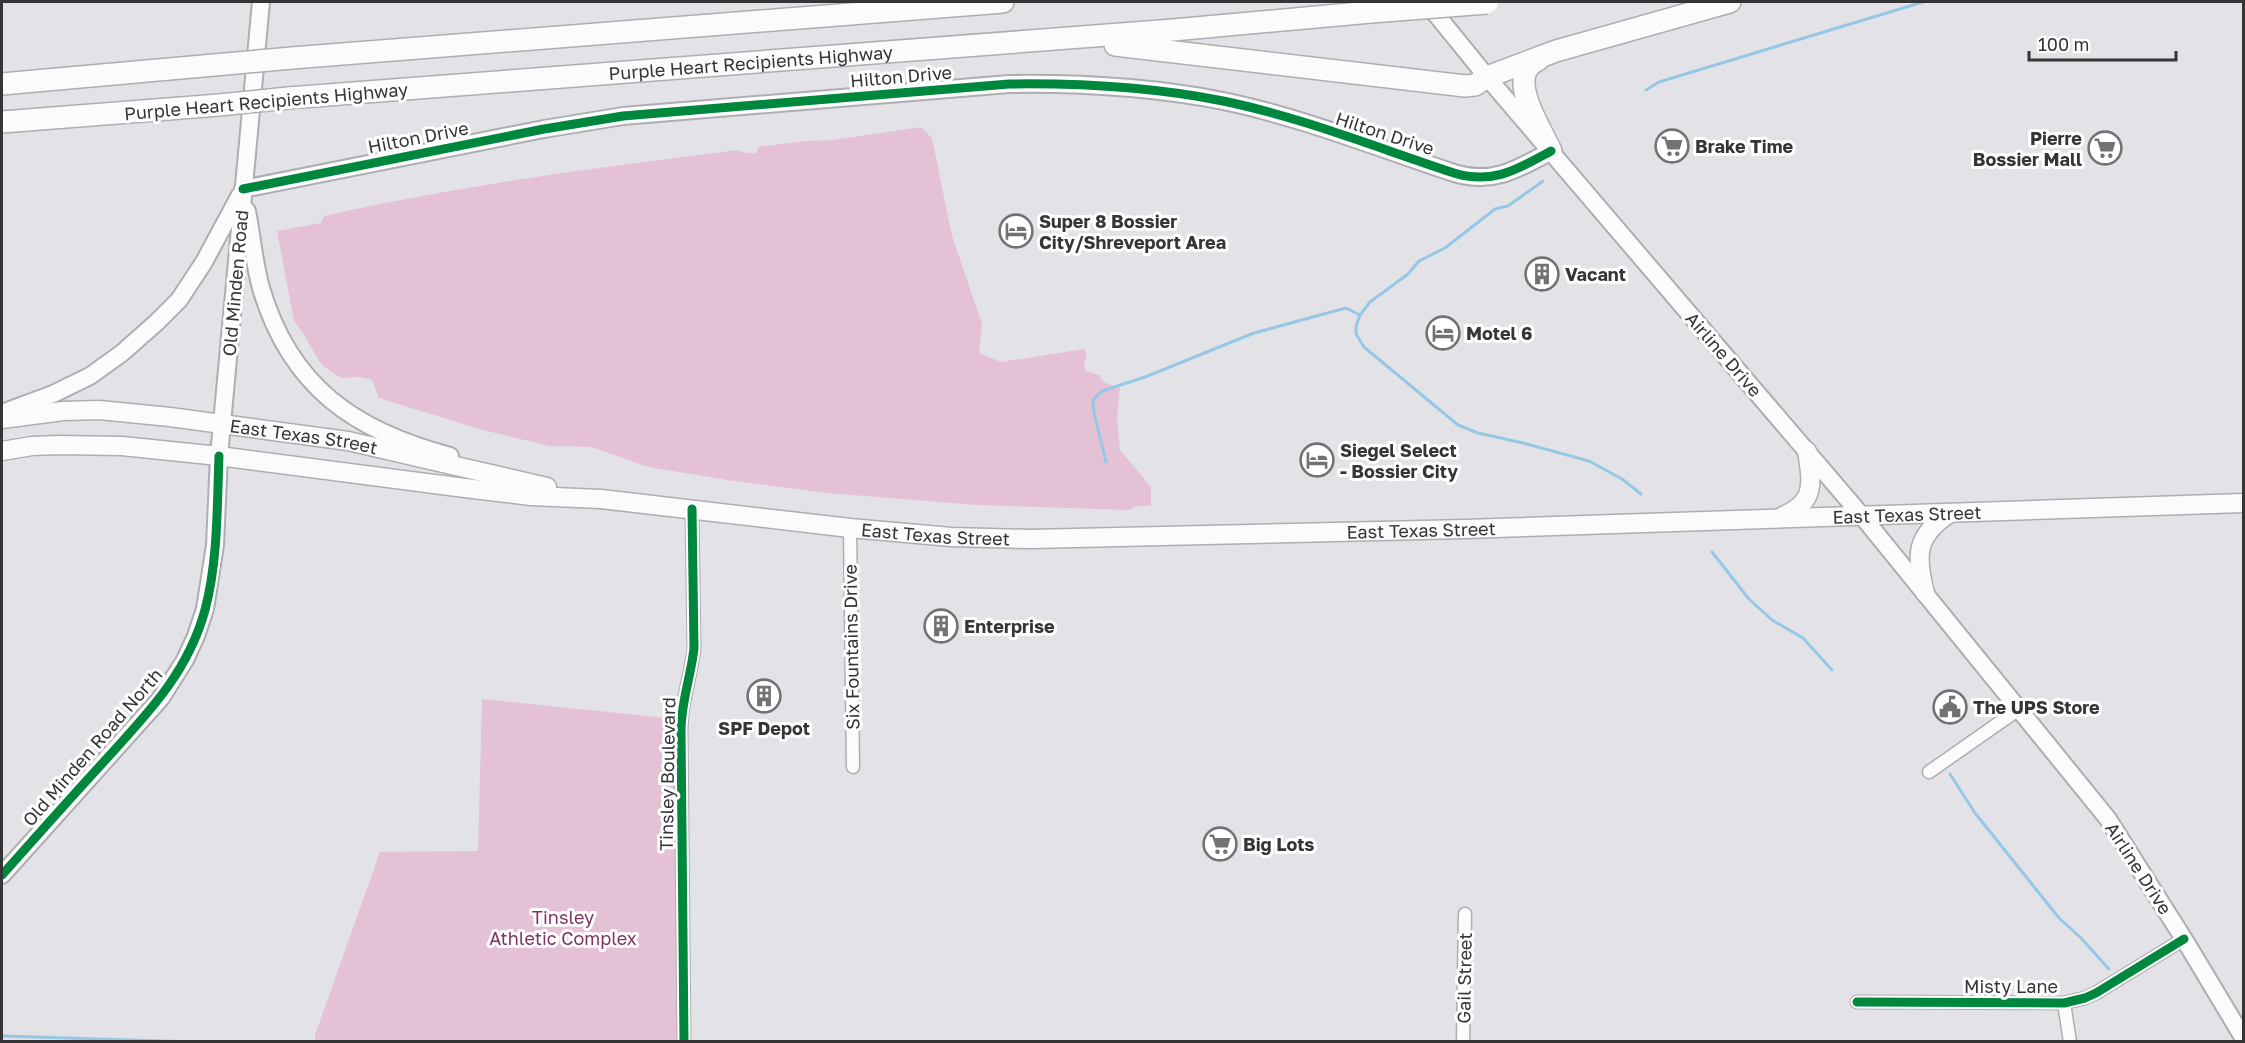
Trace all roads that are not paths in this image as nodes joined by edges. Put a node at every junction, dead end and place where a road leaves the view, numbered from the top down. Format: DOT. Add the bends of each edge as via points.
graph roads {
  1 [pos="261,2"];
  2 [pos="966,2"];
  3 [pos="1003,2"];
  4 [pos="1426,2"];
  5 [pos="1494,2"];
  6 [pos="1730,2"];
  7 [pos="923,8"];
  8 [pos="1012,42"];
  9 [pos="1556,51"];
  10 [pos="1487,77"];
  11 [pos="2,84"];
  12 [pos="2,122"];
  13 [pos="1551,151"];
  14 [pos="243,189"];
  15 [pos="2,413"];
  16 [pos="2,419"];
  17 [pos="223,424"];
  18 [pos="2,451"];
  19 [pos="1807,451"];
  20 [pos="219,456"];
  21 [pos="545,487"];
  22 [pos="601,499"];
  23 [pos="2244,503"];
  24 [pos="693,509"];
  25 [pos="1950,513"];
  26 [pos="1862,516"];
  27 [pos="1779,518"];
  28 [pos="850,528"];
  29 [pos="1924,593"];
  30 [pos="2019,709"];
  31 [pos="853,766"];
  32 [pos="1929,772"];
  33 [pos="2,875"];
  34 [pos="1465,914"];
  35 [pos="2184,939"];
  36 [pos="1857,1002"];
  37 [pos="2064,1003"];
  38 [pos="2244,1039"];
  39 [pos="684,1041"];
  40 [pos="1463,1041"];
  41 [pos="2070,1041"];
  1 -- 14 [label="main road, Old Minden Road"];
  2 -- 7 [label="highway"];
  3 -- 7 [label="highway"];
  4 -- 10 [label="main road, Airline Drive"];
  5 -- 8 [label="highway, Purple Heart Recipients Highway, bridge"];
  6 -- 9 [label="highway"];
  7 -- 11 [label="highway, bridge"];
  8 -- 10 [label="highway" via="1136,46 1466,86"];
  8 -- 12 [label="highway, Purple Heart Recipients Highway, bridge"];
  9 -- 10 [label="highway"];
  9 -- 13 [label="highway" via="1528,65 1522,77 1525,94"];
  10 -- 13 [label="main road, Airline Drive"];
  13 -- 14 [label="main road, Hilton Drive" via="1499,176 1474,177 1224,102 1140,88 1009,84 623,116"];
  13 -- 19 [label="main road, Airline Drive"];
  14 -- 15 [label="main road" via="179,300 157,322 90,376"];
  14 -- 17 [label="main road, Old Minden Road"];
  14 -- 21 [label="main road" via="261,286 275,328 315,386 344,411 392,438"];
  16 -- 17 [label="main road, East Texas Street" via="99,410"];
  17 -- 20 [label="main road, Old Minden Road"];
  17 -- 21 [label="main road, East Texas Street" via="348,441"];
  18 -- 20 [label="main road, East Texas Street" via="85,445"];
  19 -- 26 [label="main road, Airline Drive"];
  19 -- 27 [label="main road" via="1809,495 1798,509"];
  20 -- 22 [label="main road, East Texas Street" via="465,488"];
  20 -- 33 [label="main road, Old Minden Road North" via="212,578 205,609 185,660 161,698"];
  21 -- 22 [label="main road, East Texas Street"];
  22 -- 24 [label="main road, East Texas Street"];
  23 -- 25 [label="main road, East Texas Street"];
  24 -- 28 [label="main road, East Texas Street"];
  24 -- 39 [label="street, Tinsley Boulevard" via="694,648 682,704 681,731"];
  25 -- 26 [label="main road, East Texas Street"];
  25 -- 29 [label="main road" via="1933,526 1920,544"];
  26 -- 27 [label="main road, East Texas Street"];
  26 -- 29 [label="main road, Airline Drive"];
  27 -- 28 [label="main road, East Texas Street" via="1083,539 951,537"];
  28 -- 31 [label="street, Six Fountains Drive"];
  29 -- 30 [label="main road, Airline Drive"];
  30 -- 32 [label="street"];
  30 -- 35 [label="main road, Airline Drive" via="2108,819"];
  34 -- 40 [label="street, Gail Street"];
  35 -- 37 [label="street, Misty Lane" via="2096,993"];
  35 -- 38 [label="main road, Airline Drive"];
  36 -- 37 [label="street, Misty Lane"];
  37 -- 41 [label="street"];
}
